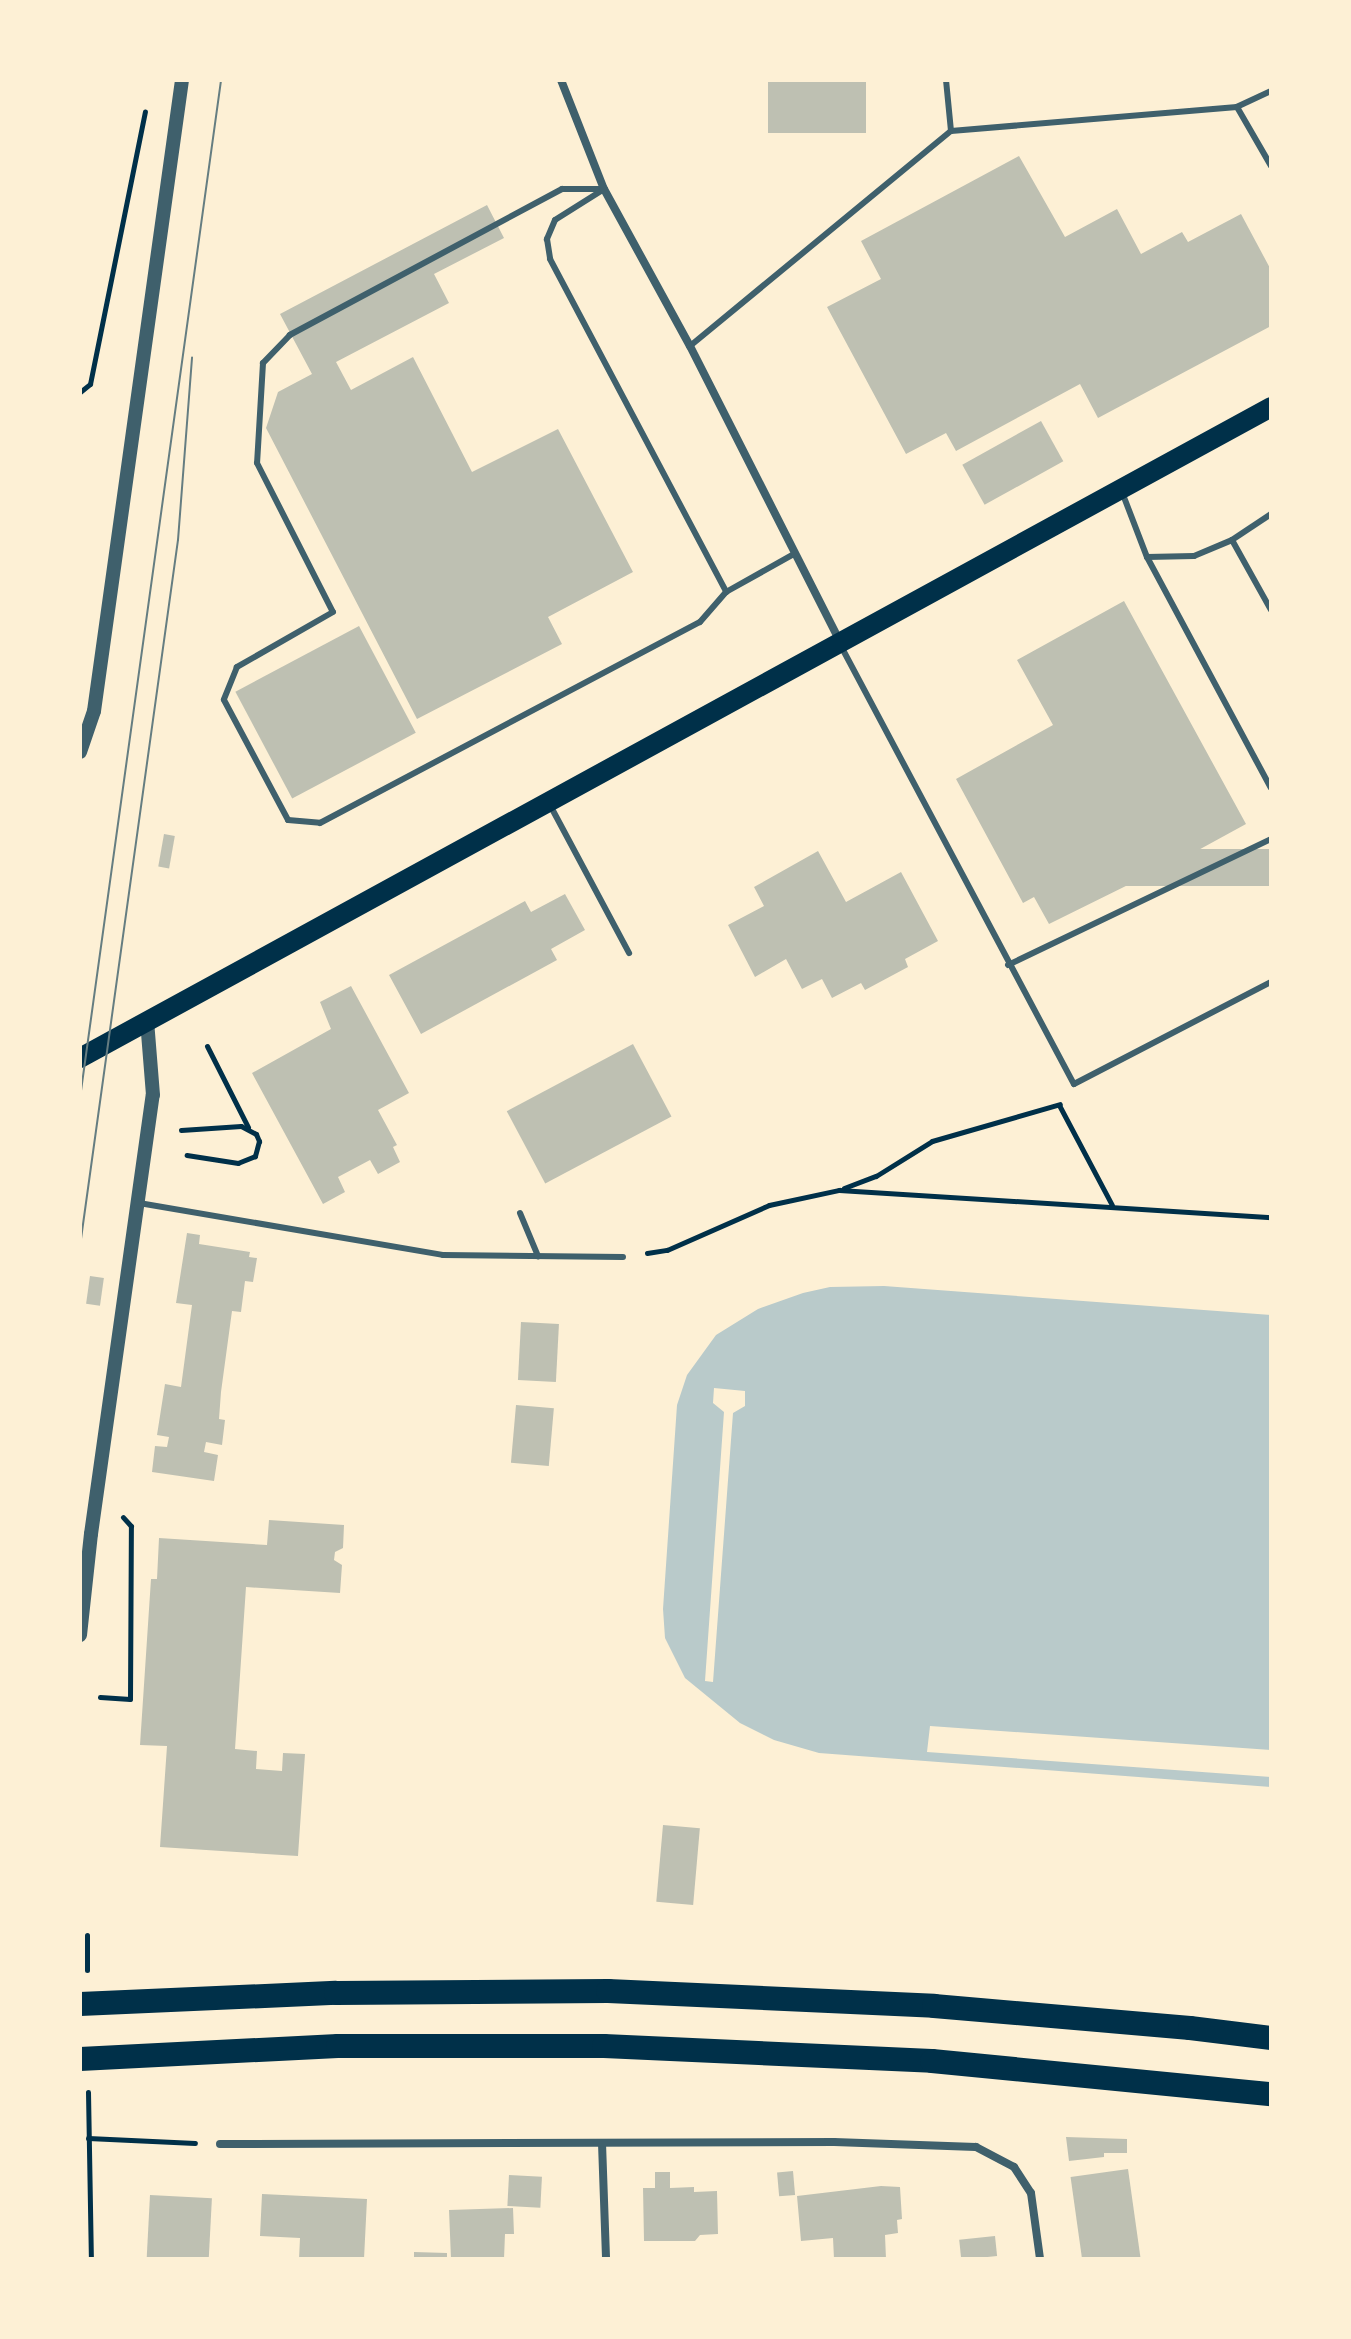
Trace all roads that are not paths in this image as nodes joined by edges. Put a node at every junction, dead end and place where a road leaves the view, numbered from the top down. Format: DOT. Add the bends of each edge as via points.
graph roads {
  1 [pos="182,80"];
  2 [pos="561,80"];
  3 [pos="946,80"];
  4 [pos="1271,91"];
  5 [pos="1237,107"];
  6 [pos="951,131"];
  7 [pos="1271,166"];
  8 [pos="604,189"];
  9 [pos="690,346"];
  10 [pos="1271,407"];
  11 [pos="1121,488"];
  12 [pos="1271,514"];
  13 [pos="1232,540"];
  14 [pos="794,554"];
  15 [pos="1147,557"];
  16 [pos="726,592"];
  17 [pos="1271,610"];
  18 [pos="841,645"];
  19 [pos="80,752"];
  20 [pos="1271,788"];
  21 [pos="548,801"];
  22 [pos="1271,839"];
  23 [pos="629,953"];
  24 [pos="1008,965"];
  25 [pos="1271,982"];
  26 [pos="147,1021"];
  27 [pos="80,1058"];
  28 [pos="139,1203"];
  29 [pos="520,1213"];
  30 [pos="538,1256"];
  31 [pos="623,1257"];
  32 [pos="80,1635"];
  33 [pos="80,2004"];
  34 [pos="1271,2038"];
  35 [pos="80,2059"];
  36 [pos="1271,2094"];
  37 [pos="602,2143"];
  38 [pos="220,2144"];
  39 [pos="606,2259"];
  40 [pos="1040,2259"];
  1 -- 19 [label="street" via="94,711"];
  2 -- 8 [label="street"];
  3 -- 6 [label="lane"];
  4 -- 5 [label="lane"];
  5 -- 6 [label="lane"];
  5 -- 7 [label="lane"];
  6 -- 9 [label="lane"];
  8 -- 9 [label="street"];
  8 -- 16 [label="lane" via="555,220 547,239 550,259"];
  8 -- 16 [label="lane" via="562,189 290,335 263,363 257,463 333,612 237,667 224,700 288,820 320,823 700,622"];
  9 -- 14 [label="street"];
  10 -- 11 [label="main road"];
  11 -- 15 [label="lane"];
  11 -- 18 [label="main road"];
  12 -- 13 [label="lane"];
  13 -- 15 [label="lane" via="1194,556"];
  13 -- 17 [label="lane"];
  14 -- 16 [label="lane"];
  14 -- 18 [label="street"];
  15 -- 20 [label="lane"];
  18 -- 21 [label="main road"];
  18 -- 24 [label="lane"];
  21 -- 23 [label="lane"];
  21 -- 26 [label="main road"];
  22 -- 24 [label="lane"];
  24 -- 25 [label="lane" via="1074,1084"];
  26 -- 27 [label="main road"];
  26 -- 28 [label="street" via="153,1095"];
  28 -- 30 [label="lane" via="443,1255"];
  28 -- 32 [label="street"];
  29 -- 30 [label="lane"];
  30 -- 31 [label="lane"];
  33 -- 34 [label="highway" via="336,1993 608,1991 934,2006"];
  35 -- 36 [label="highway" via="338,2046 741,2050 964,2063"];
  37 -- 38 [label="street"];
  37 -- 39 [label="street"];
  37 -- 40 [label="street" via="976,2147 1014,2167 1031,2193"];
}
